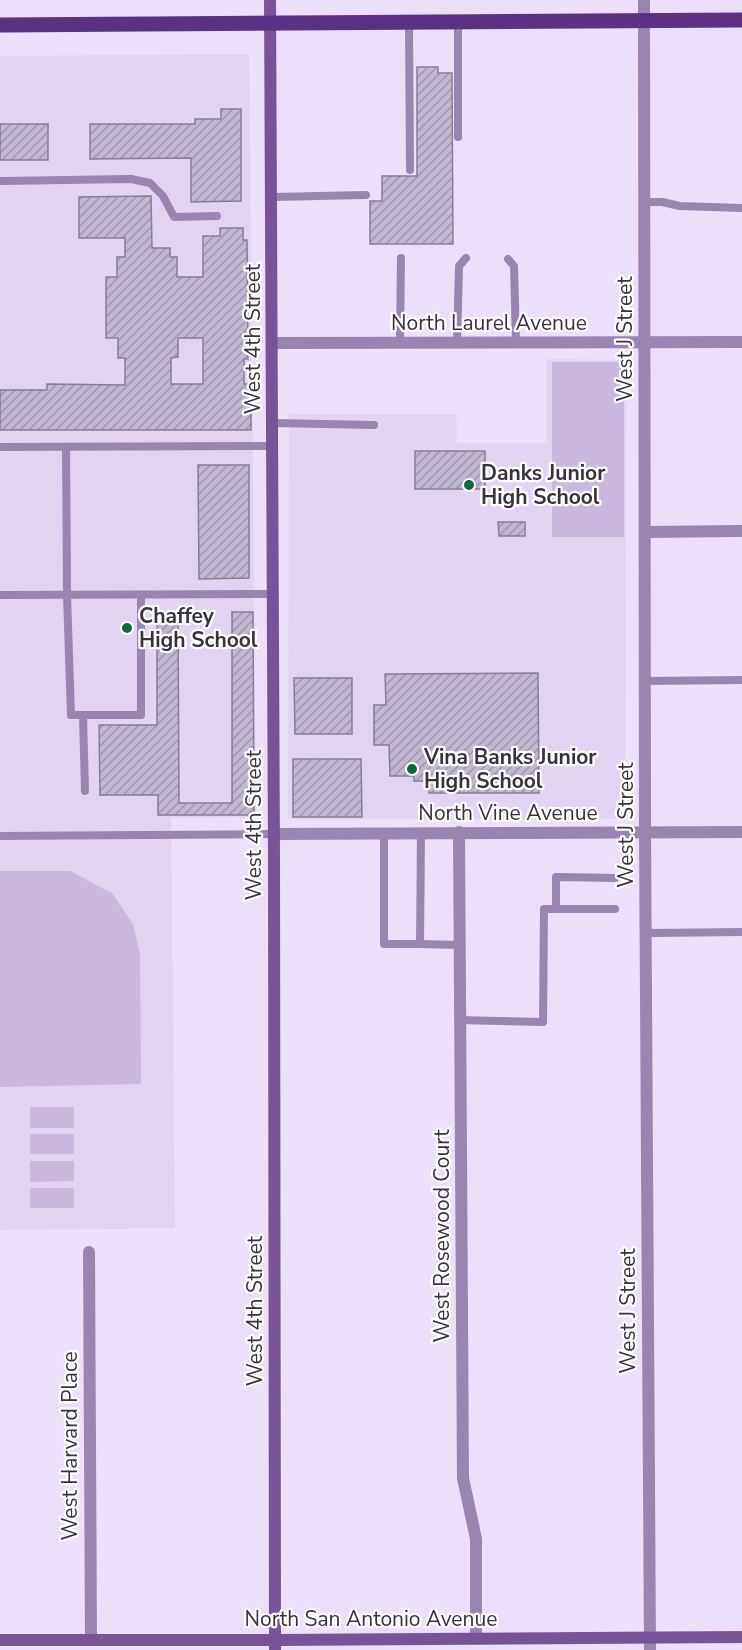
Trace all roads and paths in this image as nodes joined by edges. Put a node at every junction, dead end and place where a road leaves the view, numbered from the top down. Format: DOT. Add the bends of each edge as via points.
graph roads {
  1 [pos="270,0"];
  2 [pos="644,0"];
  3 [pos="742,20"];
  4 [pos="644,21"];
  5 [pos="458,22"];
  6 [pos="409,23"];
  7 [pos="271,24"];
  8 [pos="0,25"];
  9 [pos="458,137"];
  10 [pos="410,170"];
  11 [pos="0,181"];
  12 [pos="366,195"];
  13 [pos="272,197"];
  14 [pos="644,202"];
  15 [pos="742,207"];
  16 [pos="217,216"];
  17 [pos="401,258"];
  18 [pos="466,258"];
  19 [pos="508,260"];
  20 [pos="645,342"];
  21 [pos="742,342"];
  22 [pos="272,343"];
  23 [pos="400,343"];
  24 [pos="457,343"];
  25 [pos="516,343"];
  26 [pos="273,423"];
  27 [pos="374,425"];
  28 [pos="273,446"];
  29 [pos="0,447"];
  30 [pos="66,447"];
  31 [pos="742,531"];
  32 [pos="646,532"];
  33 [pos="273,594"];
  34 [pos="0,595"];
  35 [pos="67,595"];
  36 [pos="141,595"];
  37 [pos="742,680"];
  38 [pos="645,681"];
  39 [pos="83,715"];
  40 [pos="85,791"];
  41 [pos="384,832"];
  42 [pos="421,832"];
  43 [pos="459,832"];
  44 [pos="742,832"];
  45 [pos="645,833"];
  46 [pos="274,834"];
  47 [pos="0,836"];
  48 [pos="615,878"];
  49 [pos="556,909"];
  50 [pos="615,909"];
  51 [pos="742,932"];
  52 [pos="646,933"];
  53 [pos="420,945"];
  54 [pos="460,945"];
  55 [pos="460,1020"];
  56 [pos="89,1252"];
  57 [pos="742,1637"];
  58 [pos="476,1638"];
  59 [pos="0,1640"];
  60 [pos="91,1640"];
  61 [pos="650,1644"];
  62 [pos="161,1645"];
  63 [pos="275,1645"];
  1 -- 7 [label="main road, West 4th Street"];
  2 -- 4 [label="street, West J Street"];
  3 -- 4 [label="main road"];
  4 -- 5 [label="main road"];
  4 -- 14 [label="street, West J Street"];
  5 -- 6 [label="main road"];
  5 -- 9 [label="lane"];
  6 -- 7 [label="main road"];
  6 -- 10 [label="lane"];
  7 -- 8 [label="main road"];
  7 -- 13 [label="main road, West 4th Street"];
  11 -- 16 [label="lane" via="131,179 150,183 164,196 174,217"];
  12 -- 13 [label="lane"];
  13 -- 22 [label="main road, West 4th Street"];
  14 -- 15 [label="lane"];
  14 -- 20 [label="street, West J Street"];
  17 -- 23 [label="lane"];
  18 -- 24 [label="lane" via="459,266"];
  19 -- 25 [label="lane" via="514,266"];
  20 -- 21 [label="street, North Laurel Avenue"];
  20 -- 25 [label="street, North Laurel Avenue"];
  20 -- 32 [label="street, West J Street"];
  22 -- 23 [label="street, North Laurel Avenue"];
  22 -- 26 [label="main road, West 4th Street"];
  23 -- 24 [label="street, North Laurel Avenue"];
  24 -- 25 [label="street, North Laurel Avenue"];
  26 -- 27 [label="lane"];
  26 -- 28 [label="main road, West 4th Street"];
  28 -- 30 [label="lane"];
  28 -- 33 [label="main road, West 4th Street"];
  29 -- 30 [label="lane"];
  30 -- 35 [label="lane"];
  31 -- 32 [label="street"];
  32 -- 38 [label="street, West J Street"];
  33 -- 36 [label="lane"];
  33 -- 46 [label="main road, West 4th Street"];
  34 -- 35 [label="lane"];
  35 -- 36 [label="lane"];
  35 -- 39 [label="lane" via="71,715"];
  36 -- 39 [label="lane" via="141,715"];
  37 -- 38 [label="lane"];
  38 -- 45 [label="street, West J Street"];
  39 -- 40 [label="lane"];
  41 -- 42 [label="street, North Vine Avenue"];
  41 -- 46 [label="street, North Vine Avenue"];
  41 -- 53 [label="lane" via="384,944"];
  42 -- 43 [label="street, North Vine Avenue"];
  42 -- 53 [label="lane"];
  43 -- 45 [label="street, North Vine Avenue"];
  43 -- 54 [label="street, West Rosewood Court"];
  44 -- 45 [label="street, North Vine Avenue"];
  45 -- 52 [label="street, West J Street"];
  46 -- 47 [label="lane"];
  46 -- 63 [label="main road, West 4th Street"];
  48 -- 49 [label="lane" via="556,877"];
  49 -- 50 [label="lane"];
  49 -- 55 [label="lane" via="544,909 543,1022"];
  51 -- 52 [label="lane"];
  52 -- 61 [label="street, West J Street"];
  53 -- 54 [label="lane"];
  54 -- 55 [label="street, West Rosewood Court"];
  55 -- 58 [label="street, West Rosewood Court" via="464,1478 476,1539"];
  56 -- 60 [label="street, West Harvard Place"];
  57 -- 61 [label="main road, North San Antonio Avenue"];
  58 -- 61 [label="main road, North San Antonio Avenue"];
  58 -- 63 [label="main road, North San Antonio Avenue"];
  59 -- 60 [label="main road, North San Antonio Avenue"];
  60 -- 62 [label="main road, North San Antonio Avenue"];
  62 -- 63 [label="main road, North San Antonio Avenue"];
}
